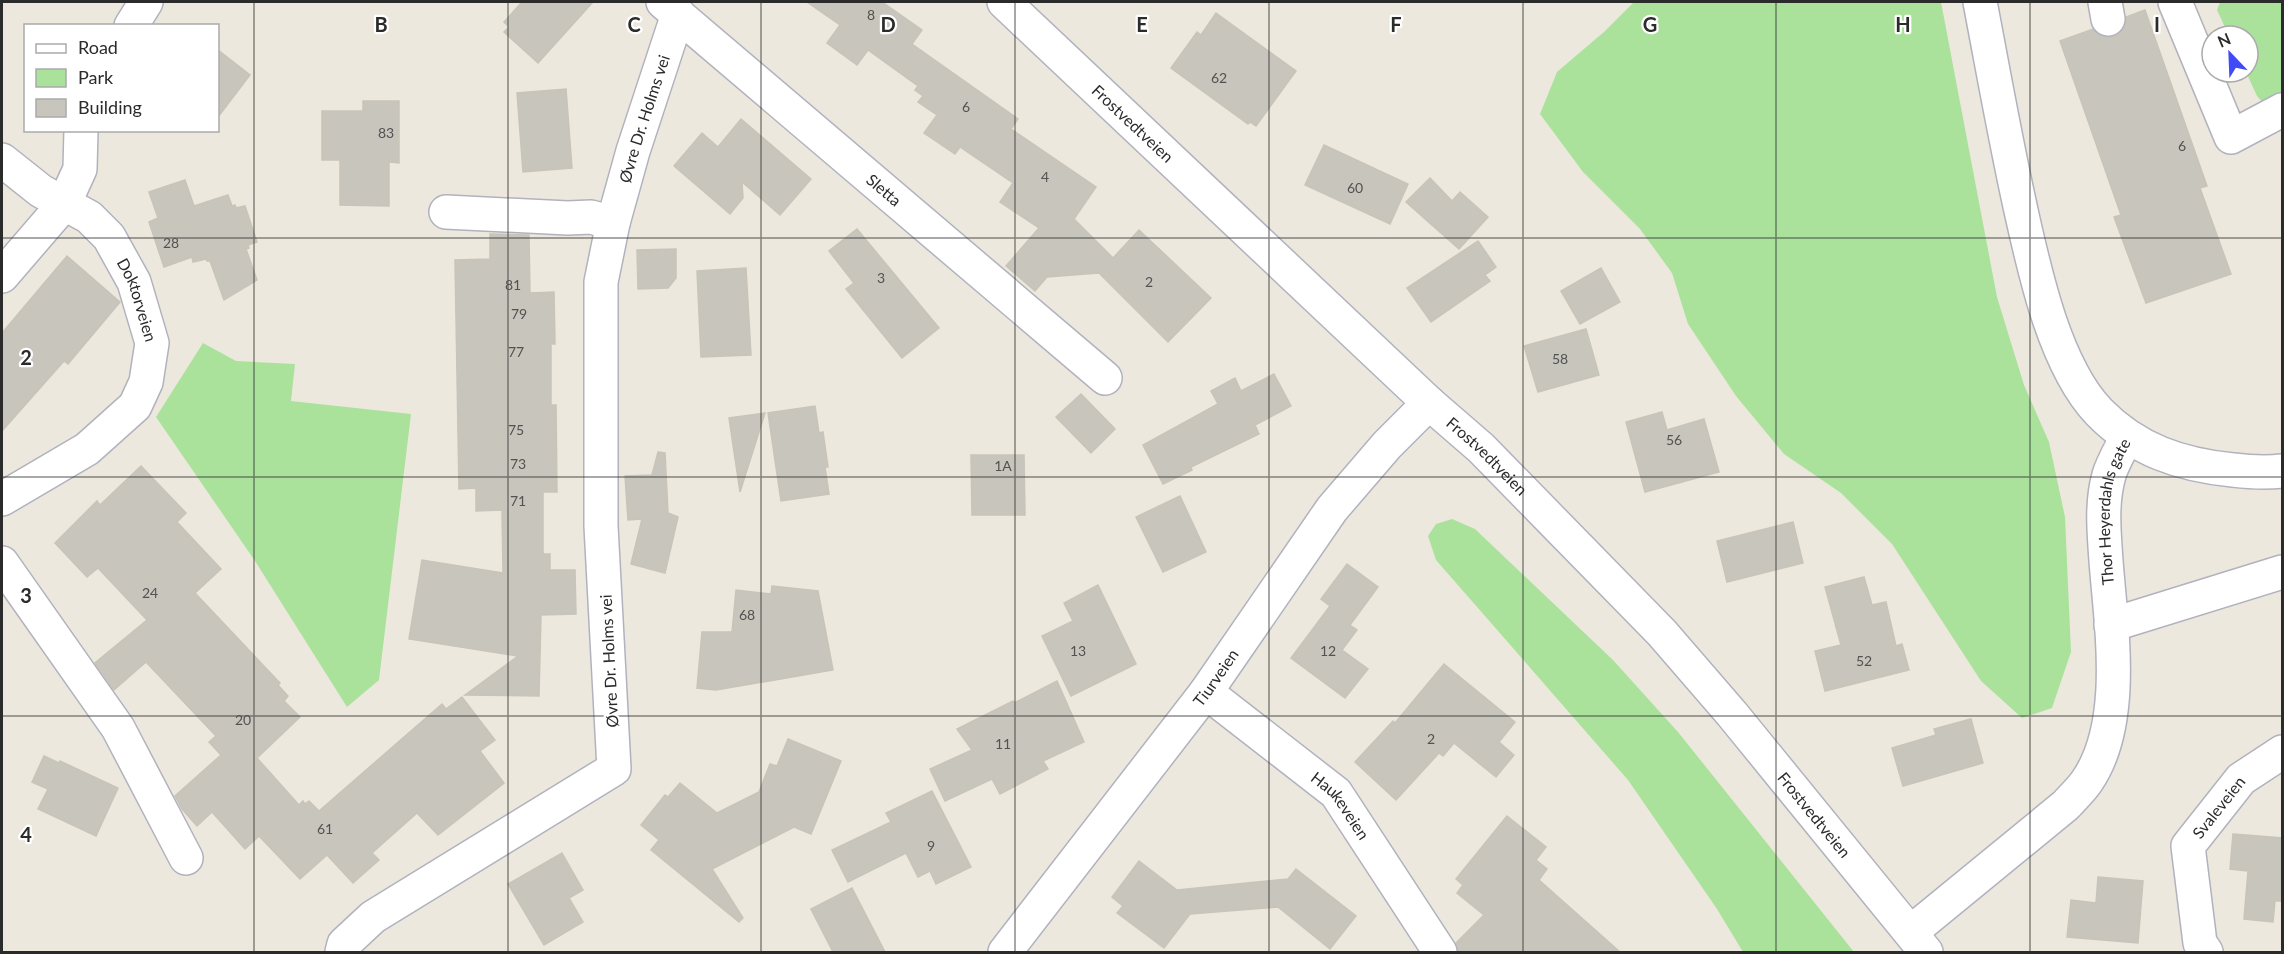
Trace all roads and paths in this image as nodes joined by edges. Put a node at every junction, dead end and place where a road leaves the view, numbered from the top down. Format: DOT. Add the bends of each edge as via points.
graph roads {
  1 [pos="146,2"];
  2 [pos="1004,2"];
  3 [pos="1980,2"];
  4 [pos="2181,4"];
  5 [pos="671,8"];
  6 [pos="132,24"];
  7 [pos="2283,110"];
  8 [pos="81,132"];
  9 [pos="2,160"];
  10 [pos="64,204"];
  11 [pos="446,212"];
  12 [pos="613,223"];
  13 [pos="2,276"];
  14 [pos="1104,378"];
  15 [pos="1429,403"];
  16 [pos="2127,437"];
  17 [pos="2283,471"];
  18 [pos="2,499"];
  19 [pos="2,563"];
  20 [pos="2283,572"];
  21 [pos="2111,625"];
  22 [pos="1206,692"];
  23 [pos="2283,752"];
  24 [pos="186,858"];
  25 [pos="1918,942"];
  26 [pos="342,952"];
  27 [pos="1005,952"];
  28 [pos="1440,952"];
  29 [pos="2206,952"];
  1 -- 6 [label="street"];
  2 -- 15 [label="street, Frostvedtveien"];
  3 -- 16 [label="street, Thor Heyerdahls gate" via="2037,282 2074,376 2098,411"];
  4 -- 7 [label="street" via="2231,137"];
  5 -- 12 [label="street, Øvre Dr. Holms vei"];
  5 -- 14 [label="street, Sletta"];
  8 -- 10 [label="street" via="80,169"];
  9 -- 10 [label="street, Doktorveien" via="40,192"];
  10 -- 13 [label="street"];
  10 -- 18 [label="street, Doktorveien" via="89,217 109,237 134,282 152,343 146,382 135,406 87,449"];
  11 -- 12 [label="street" via="591,217"];
  12 -- 26 [label="street, Øvre Dr. Holms vei" via="601,282 601,526 615,769 374,917 344,944"];
  15 -- 22 [label="street, Tiurveien" via="1332,509"];
  15 -- 25 [label="street, Frostvedtveien" via="1481,448 1662,633"];
  16 -- 17 [label="street" via="2174,460 2214,468"];
  16 -- 21 [label="street, Thor Heyerdahls gate" via="2109,474 2103,517"];
  19 -- 24 [label="street" via="118,728"];
  20 -- 21 [label="street"];
  21 -- 25 [label="street, Thor Heyerdahls gate" via="2113,693 2108,727 2087,780 2066,805 1929,919"];
  22 -- 27 [label="street, Tiurveien"];
  22 -- 28 [label="street, Haukeveien" via="1336,793"];
  23 -- 29 [label="street, Svaleveien" via="2241,779 2188,846 2200,943"];
}
